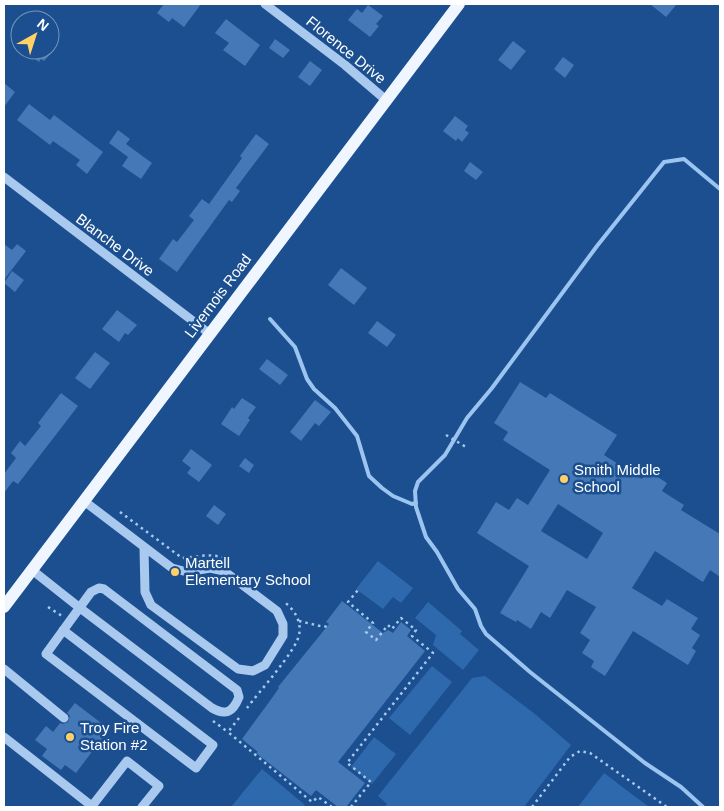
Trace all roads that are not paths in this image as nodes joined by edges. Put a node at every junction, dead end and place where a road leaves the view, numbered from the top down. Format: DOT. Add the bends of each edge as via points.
graph roads {
  1 [pos="265,4"];
  2 [pos="459,4"];
  3 [pos="386,100"];
  4 [pos="4,177"];
  5 [pos="210,334"];
  6 [pos="84,501"];
  7 [pos="144,548"];
  8 [pos="32,570"];
  9 [pos="4,608"];
  10 [pos="80,608"];
  11 [pos="63,630"];
  12 [pos="4,669"];
  13 [pos="64,718"];
  14 [pos="4,738"];
  15 [pos="92,807"];
  16 [pos="142,807"];
  1 -- 3 [label="street, Florence Drive"];
  2 -- 3 [label="main road, Livernois Road"];
  3 -- 5 [label="main road, Livernois Road"];
  4 -- 5 [label="street, Blanche Drive"];
  5 -- 6 [label="main road, Livernois Road"];
  6 -- 7 [label="street"];
  6 -- 8 [label="main road, Livernois Road"];
  7 -- 7 [label="street" via="145,592 151,605 238,669 253,671 265,664 283,636 283,624 277,611 224,571 210,568 187,572 172,568"];
  8 -- 9 [label="main road, Livernois Road"];
  8 -- 10 [label="street"];
  10 -- 10 [label="street" via="219,713 226,713 236,703 239,697 237,690 104,589 91,592"];
  10 -- 11 [label="street"];
  11 -- 11 [label="street" via="46,654 196,768 213,745"];
  12 -- 13 [label="street"];
  14 -- 15 [label="street"];
  15 -- 16 [label="street" via="127,761 159,786"];
}
